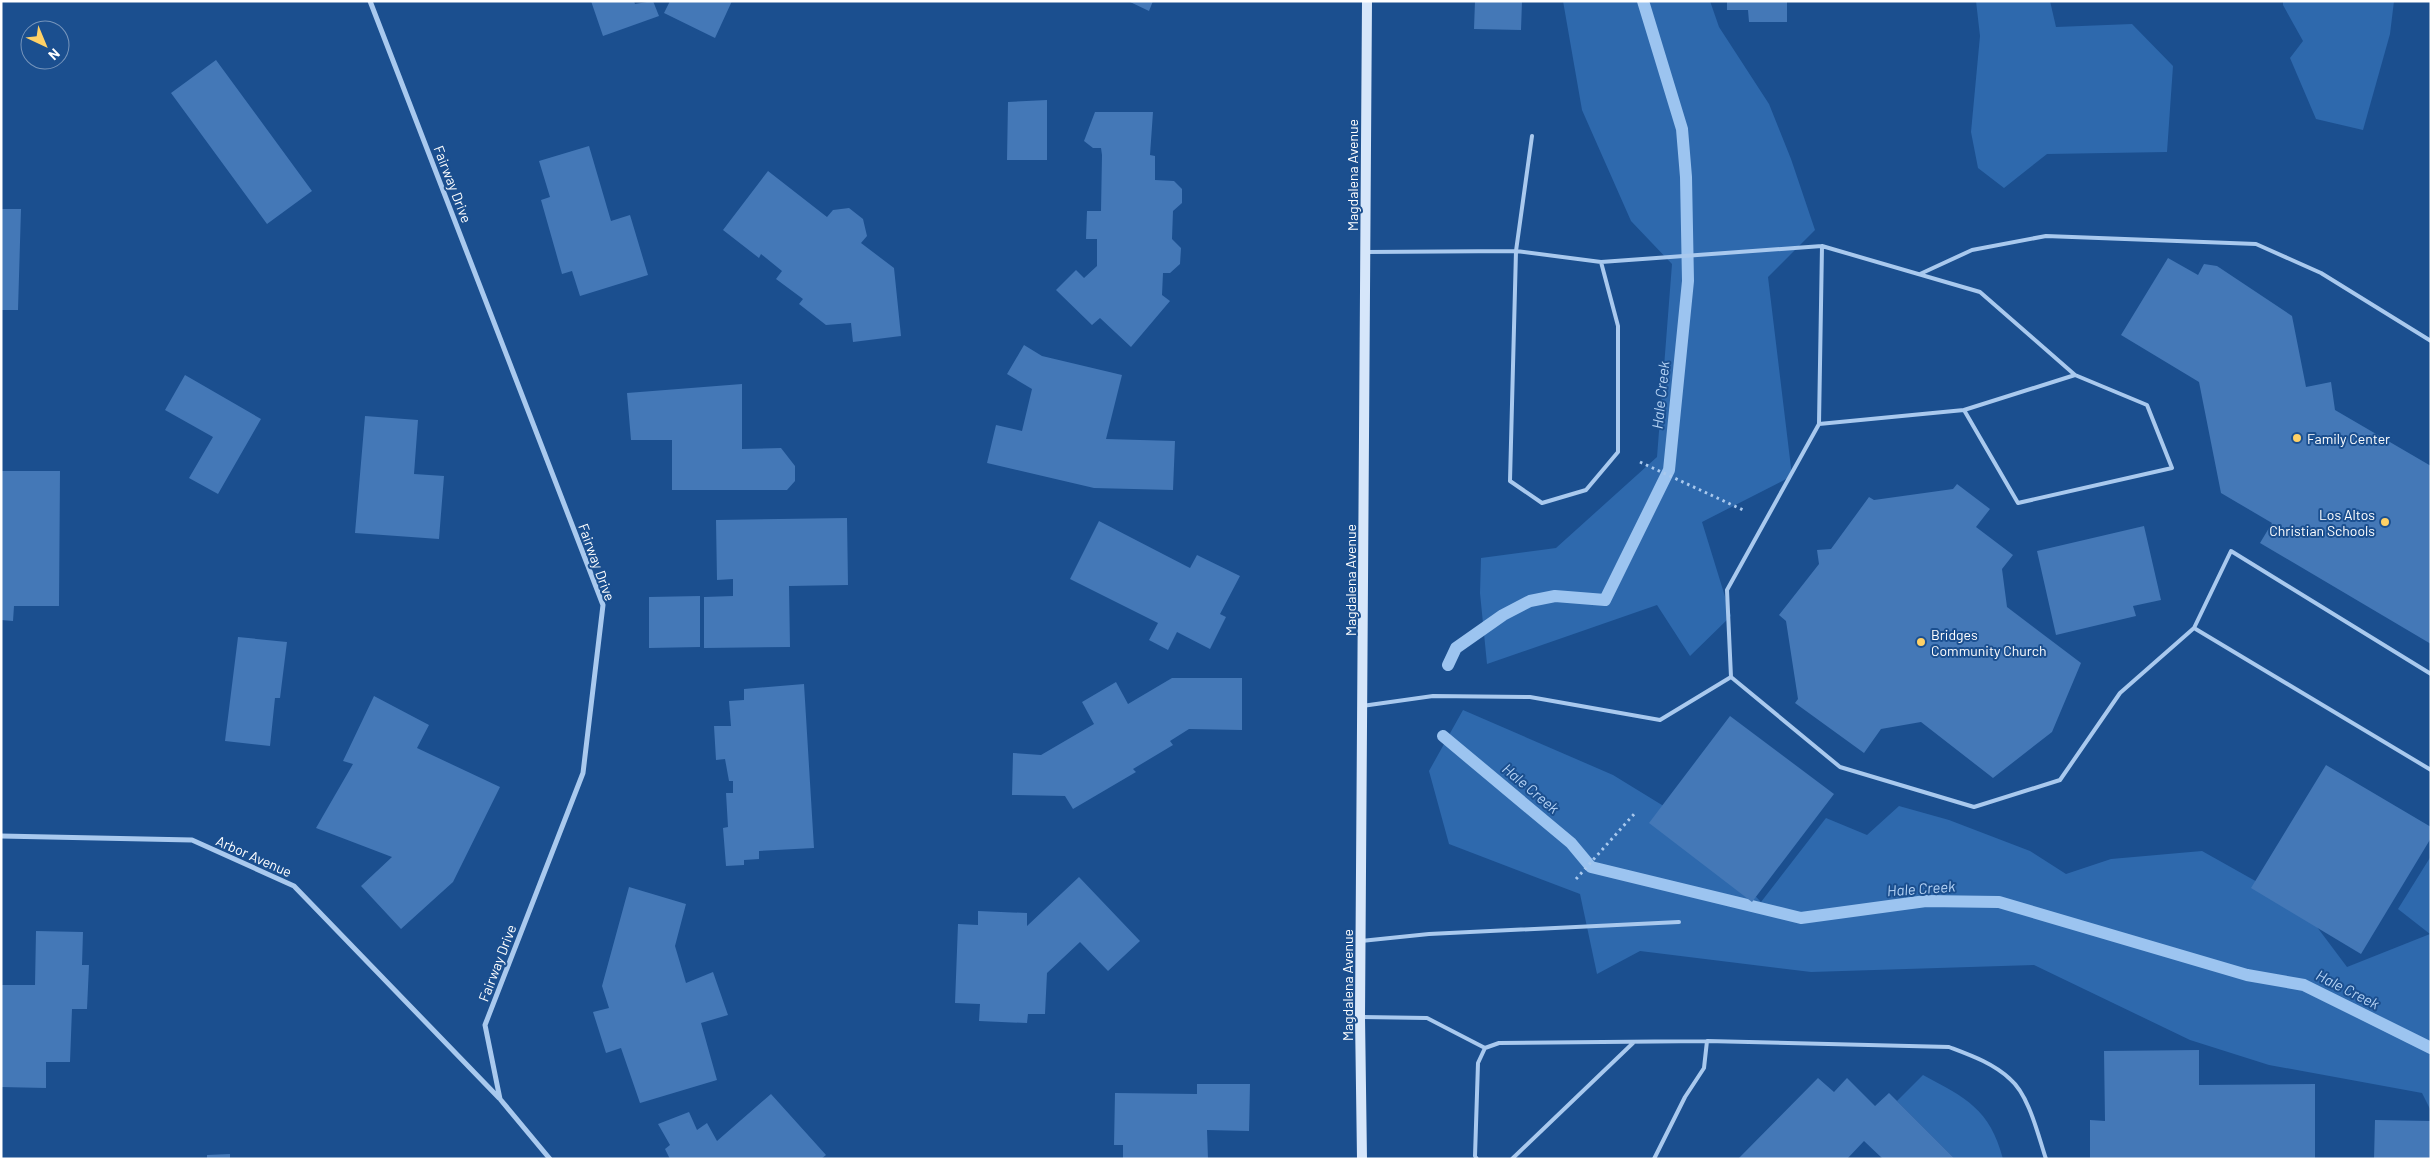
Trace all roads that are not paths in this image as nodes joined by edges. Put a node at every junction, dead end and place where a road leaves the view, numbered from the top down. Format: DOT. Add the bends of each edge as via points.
graph roads {
  1 [pos="370,1"];
  2 [pos="1367,1"];
  3 [pos="1532,136"];
  4 [pos="1822,246"];
  5 [pos="1516,251"];
  6 [pos="1366,252"];
  7 [pos="1601,262"];
  8 [pos="1919,274"];
  9 [pos="2431,341"];
  10 [pos="2075,375"];
  11 [pos="1964,410"];
  12 [pos="1819,424"];
  13 [pos="2194,628"];
  14 [pos="2431,674"];
  15 [pos="1731,677"];
  16 [pos="1362,706"];
  17 [pos="2431,770"];
  18 [pos="1,836"];
  19 [pos="1679,922"];
  20 [pos="1361,941"];
  21 [pos="1360,1017"];
  22 [pos="1707,1041"];
  23 [pos="1633,1043"];
  24 [pos="1485,1048"];
  25 [pos="500,1099"];
  26 [pos="550,1159"];
  27 [pos="1362,1159"];
  28 [pos="1477,1159"];
  29 [pos="1512,1159"];
  30 [pos="1654,1159"];
  31 [pos="2046,1159"];
  1 -- 25 [label="street, Fairway Drive" via="603,605 583,772 484,1025"];
  2 -- 6 [label="main road, Magdalena Avenue"];
  3 -- 5 [label="lane"];
  4 -- 7 [label="lane"];
  4 -- 8 [label="lane"];
  4 -- 12 [label="lane"];
  5 -- 6 [label="lane"];
  5 -- 7 [label="lane"];
  5 -- 7 [label="lane" via="1510,482 1542,503 1586,490 1618,452 1618,326"];
  6 -- 16 [label="main road, Magdalena Avenue"];
  8 -- 9 [label="lane" via="1972,250 2046,236 2256,244 2321,273"];
  8 -- 10 [label="lane" via="1980,292"];
  10 -- 11 [label="lane"];
  10 -- 11 [label="lane" via="2147,405 2172,468 2018,503"];
  11 -- 12 [label="lane"];
  12 -- 15 [label="lane" via="1727,590"];
  13 -- 14 [label="lane" via="2231,551"];
  13 -- 15 [label="lane" via="2120,693 2060,780 1974,807 1840,767"];
  13 -- 17 [label="lane"];
  15 -- 16 [label="lane" via="1660,720 1530,698 1433,696"];
  16 -- 20 [label="main road, Magdalena Avenue"];
  18 -- 25 [label="street, Arbor Avenue" via="192,840 294,886"];
  19 -- 20 [label="lane" via="1429,934"];
  20 -- 21 [label="main road, Magdalena Avenue"];
  21 -- 24 [label="lane" via="1427,1018"];
  21 -- 27 [label="main road, Magdalena Avenue"];
  22 -- 23 [label="lane"];
  22 -- 30 [label="lane" via="1704,1068 1685,1097"];
  22 -- 31 [label="lane" via="1949,1047 1979,1059 2010,1079 2022,1094"];
  23 -- 24 [label="lane" via="1499,1043"];
  23 -- 29 [label="lane"];
  24 -- 28 [label="lane" via="1478,1063"];
  25 -- 26 [label="street, Fairway Drive"];
}
